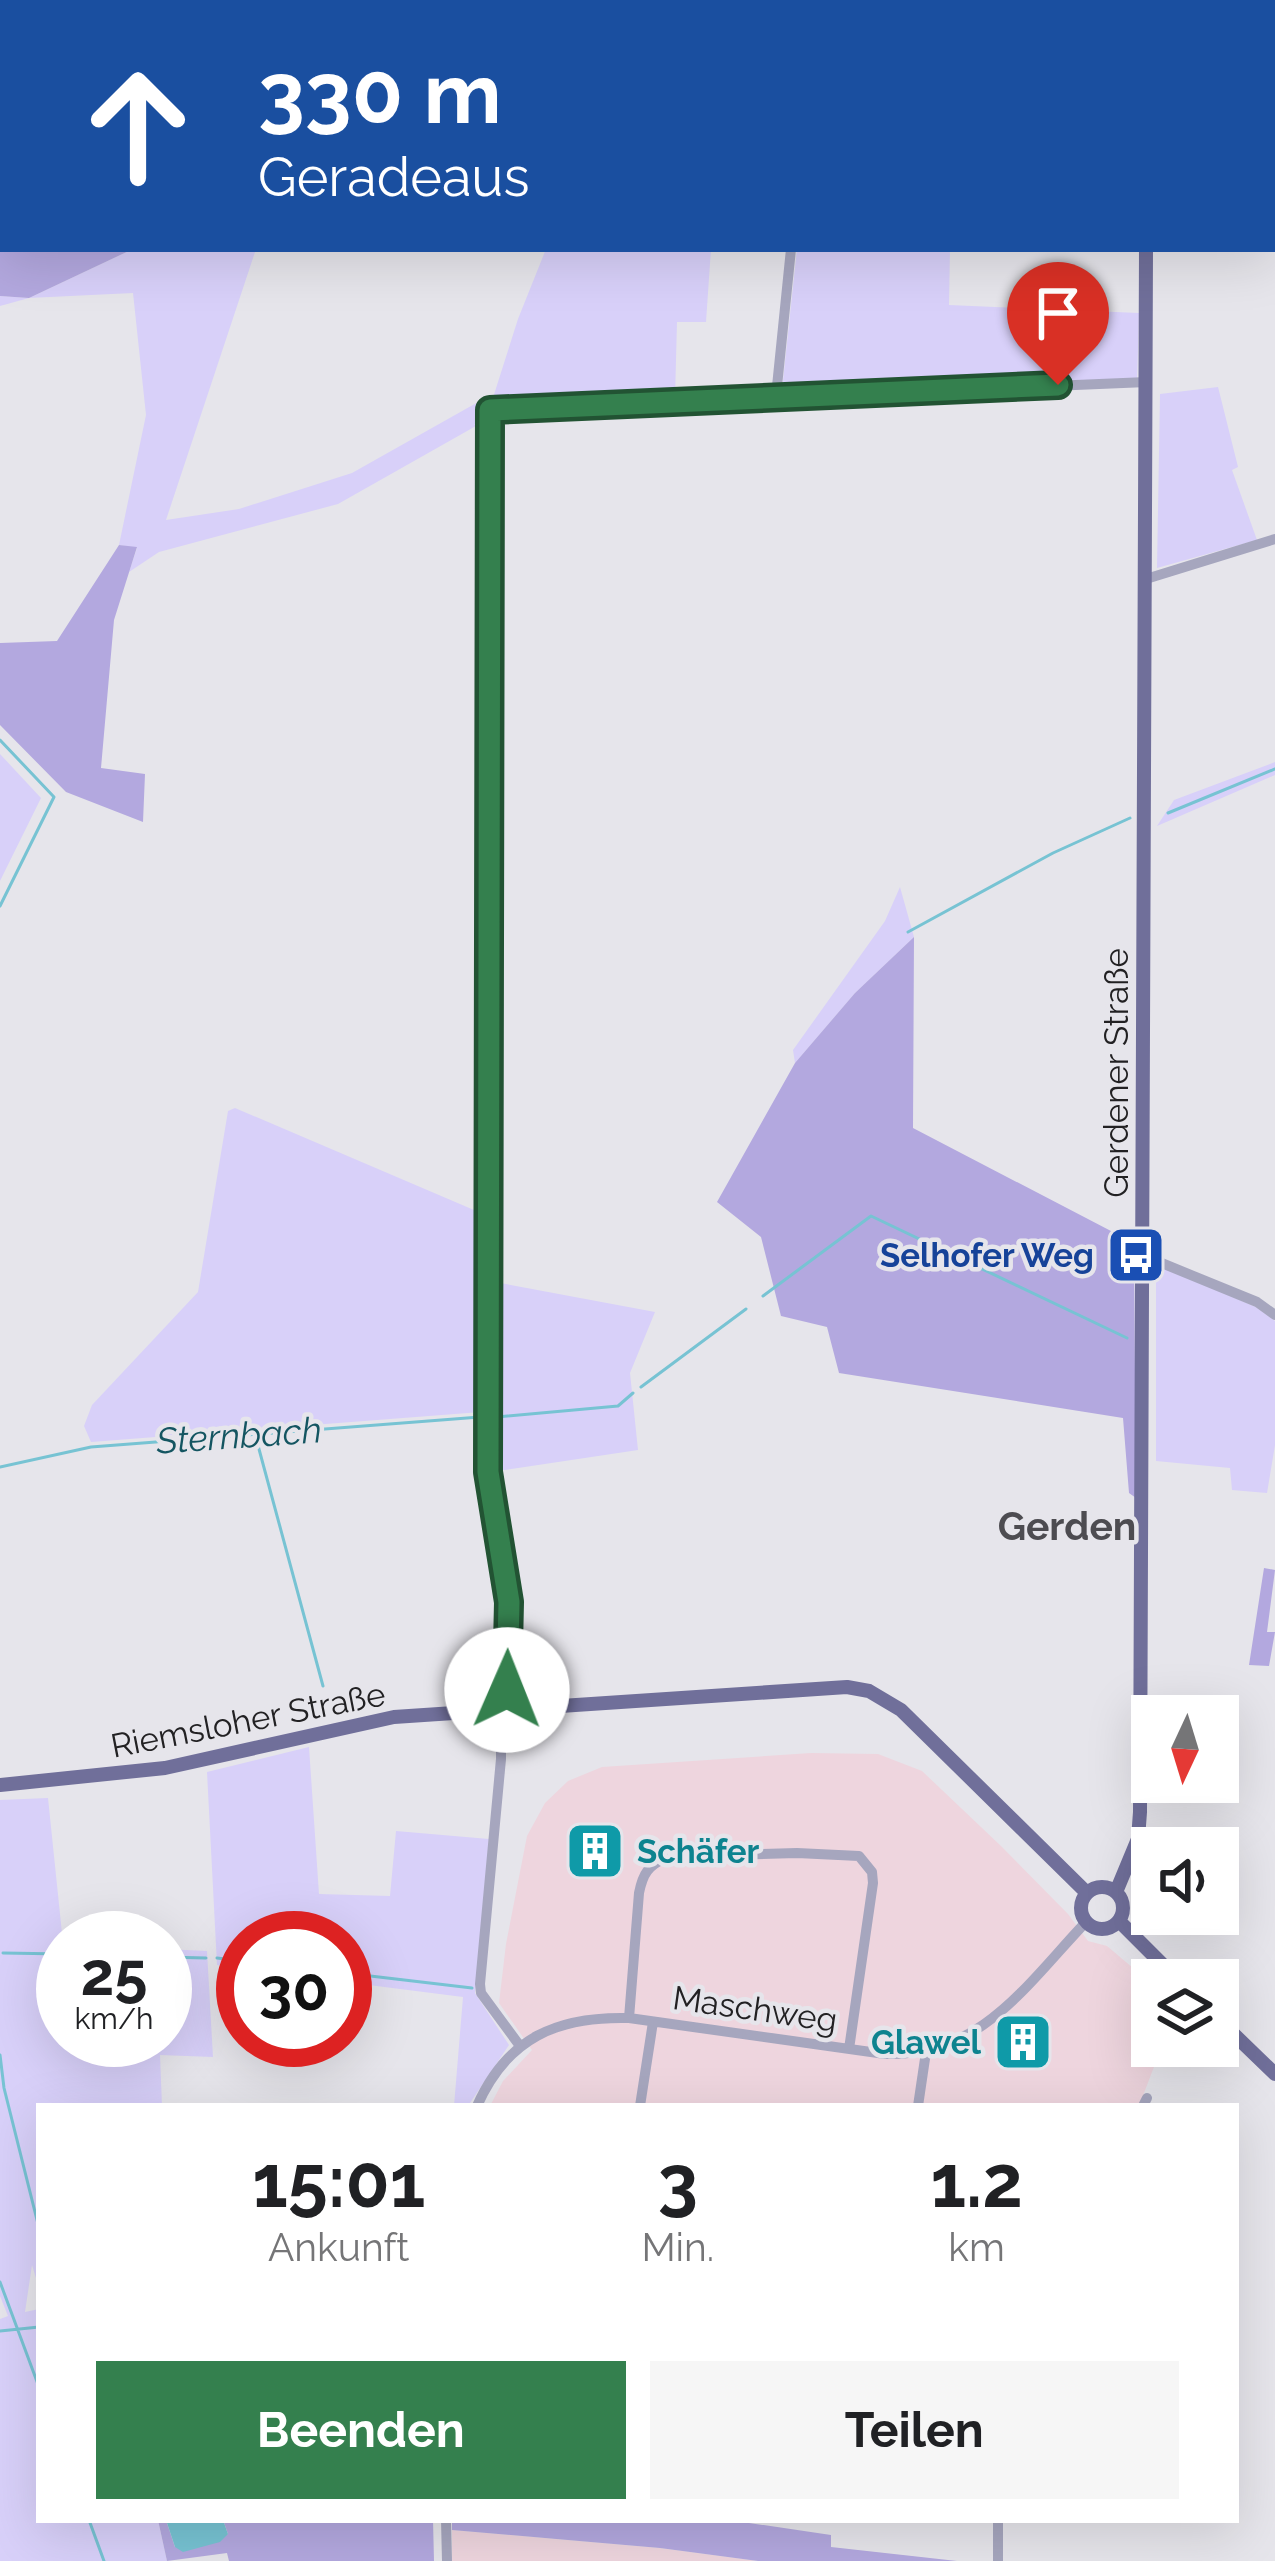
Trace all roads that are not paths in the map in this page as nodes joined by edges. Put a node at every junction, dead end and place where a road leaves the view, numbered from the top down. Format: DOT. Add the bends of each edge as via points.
graph roads {
  1 [pos="791,252"];
  2 [pos="1146,252"];
  3 [pos="1148,382"];
  4 [pos="776,396"];
  5 [pos="1275,539"];
  6 [pos="1147,579"];
  7 [pos="1142,1256"];
  8 [pos="1275,1315"];
  9 [pos="506,1707"];
  10 [pos="0,1785"];
  11 [pos="1116,1892"];
  12 [pos="1087,1893"];
  13 [pos="1086,1922"];
  14 [pos="1119,1922"];
  15 [pos="1157,1959"];
  16 [pos="629,2018"];
  17 [pos="653,2021"];
  18 [pos="1239,2039"];
  19 [pos="520,2046"];
  20 [pos="849,2049"];
  21 [pos="926,2052"];
  22 [pos="1275,2074"];
  23 [pos="478,2103"];
  24 [pos="640,2103"];
  25 [pos="918,2103"];
  26 [pos="446,2523"];
  27 [pos="998,2523"];
  28 [pos="447,2561"];
  29 [pos="998,2561"];
  1 -- 4 [label="street"];
  2 -- 3 [label="main road, Gerdener Straße"];
  3 -- 4 [label="street"];
  3 -- 6 [label="main road, Gerdener Straße"];
  4 -- 9 [label="street" via="490,410 488,1472 509,1602"];
  5 -- 6 [label="street"];
  6 -- 7 [label="main road, Gerdener Straße"];
  7 -- 8 [label="street"];
  7 -- 11 [label="main road, Gerdener Straße" via="1140,1812"];
  9 -- 10 [label="main road, Riemsloher Straße" via="361,1721 147,1771"];
  9 -- 12 [label="main road, Riemsloher Straße" via="869,1691 902,1710"];
  9 -- 19 [label="street" via="480,1984"];
  11 -- 12 [label="main road"];
  11 -- 14 [label="main road"];
  12 -- 13 [label="main road"];
  13 -- 14 [label="main road" via="1102,1929"];
  13 -- 21 [label="street, Maschweg" via="986,2026"];
  14 -- 15 [label="main road"];
  16 -- 17 [label="street, Maschweg"];
  16 -- 19 [label="street, Maschweg" via="572,2020"];
  16 -- 20 [label="street" via="640,1893 653,1864 667,1857 859,1856 873,1883"];
  17 -- 20 [label="street, Maschweg"];
  17 -- 24 [label="street"];
  18 -- 22 [label="main road"];
  19 -- 23 [label="street, Maschweg"];
  20 -- 21 [label="street, Maschweg"];
  21 -- 25 [label="street"];
  26 -- 28 [label="street"];
  27 -- 29 [label="street"];
}
